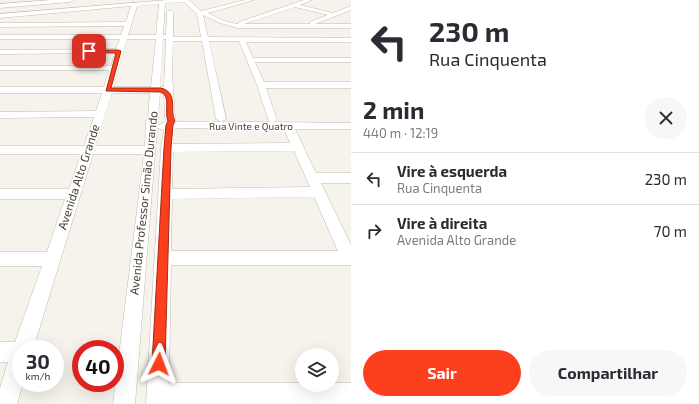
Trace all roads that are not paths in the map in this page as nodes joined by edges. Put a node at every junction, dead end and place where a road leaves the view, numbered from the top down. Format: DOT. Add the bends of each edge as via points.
graph roads {
  1 [pos="70,0"];
  2 [pos="186,0"];
  3 [pos="252,0"];
  4 [pos="309,0"];
  5 [pos="167,1"];
  6 [pos="295,5"];
  7 [pos="0,6"];
  8 [pos="268,6"];
  9 [pos="106,7"];
  10 [pos="351,8"];
  11 [pos="282,9"];
  12 [pos="50,12"];
  13 [pos="202,13"];
  14 [pos="333,15"];
  15 [pos="0,16"];
  16 [pos="256,17"];
  17 [pos="128,19"];
  18 [pos="351,20"];
  19 [pos="0,25"];
  20 [pos="39,25"];
  21 [pos="96,25"];
  22 [pos="233,25"];
  23 [pos="259,26"];
  24 [pos="304,27"];
  25 [pos="348,27"];
  26 [pos="0,36"];
  27 [pos="167,38"];
  28 [pos="206,39"];
  29 [pos="244,39"];
  30 [pos="288,39"];
  31 [pos="351,40"];
  32 [pos="118,51"];
  33 [pos="0,52"];
  34 [pos="249,60"];
  35 [pos="351,60"];
  36 [pos="0,68"];
  37 [pos="114,68"];
  38 [pos="261,85"];
  39 [pos="351,85"];
  40 [pos="0,90"];
  41 [pos="108,90"];
  42 [pos="155,90"];
  43 [pos="169,96"];
  44 [pos="100,114"];
  45 [pos="0,115"];
  46 [pos="221,119"];
  47 [pos="272,120"];
  48 [pos="351,120"];
  49 [pos="153,121"];
  50 [pos="170,121"];
  51 [pos="209,122"];
  52 [pos="288,126"];
  53 [pos="351,126"];
  54 [pos="298,147"];
  55 [pos="167,148"];
  56 [pos="0,150"];
  57 [pos="88,150"];
  58 [pos="150,150"];
  59 [pos="313,178"];
  60 [pos="351,178"];
  61 [pos="318,192"];
  62 [pos="0,194"];
  63 [pos="73,194"];
  64 [pos="165,194"];
  65 [pos="52,258"];
  66 [pos="163,258"];
  67 [pos="350,258"];
  68 [pos="0,259"];
  69 [pos="26,340"];
  70 [pos="0,352"];
  71 [pos="12,352"];
  72 [pos="12,384"];
  73 [pos="351,394"];
  74 [pos="157,399"];
  75 [pos="6,404"];
  76 [pos="124,404"];
  1 -- 7 [label="street"];
  2 -- 5 [label="street"];
  2 -- 13 [label="street"];
  3 -- 13 [label="street"];
  4 -- 6 [label="street"];
  5 -- 17 [label="street"];
  5 -- 27 [label="street, Avenida Professor Simão Durando"];
  6 -- 11 [label="street"];
  6 -- 14 [label="street"];
  8 -- 11 [label="street"];
  9 -- 12 [label="street"];
  9 -- 17 [label="street"];
  9 -- 21 [label="street"];
  10 -- 14 [label="street"];
  11 -- 16 [label="street"];
  12 -- 15 [label="street"];
  12 -- 20 [label="street"];
  13 -- 22 [label="street"];
  13 -- 28 [label="street"];
  14 -- 18 [label="street"];
  14 -- 24 [label="street"];
  14 -- 25 [label="street"];
  16 -- 22 [label="street"];
  16 -- 23 [label="street" via="261,23"];
  17 -- 21 [label="street"];
  17 -- 26 [label="street"];
  17 -- 27 [label="street"];
  17 -- 32 [label="street, Avenida Alto Grande"];
  19 -- 20 [label="street"];
  20 -- 21 [label="street"];
  22 -- 23 [label="street"];
  23 -- 24 [label="street"];
  23 -- 29 [label="street"];
  24 -- 25 [label="street"];
  24 -- 30 [label="street"];
  27 -- 28 [label="street"];
  27 -- 42 [label="street, Avenida Professor Simão Durando"];
  27 -- 43 [label="street, Avenida Professor Simão Durando"];
  28 -- 29 [label="street"];
  28 -- 46 [label="street"];
  29 -- 30 [label="street"];
  29 -- 34 [label="street"];
  30 -- 31 [label="street"];
  32 -- 33 [label="street"];
  32 -- 37 [label="street, Avenida Alto Grande"];
  34 -- 35 [label="street"];
  34 -- 38 [label="street"];
  36 -- 37 [label="street"];
  37 -- 41 [label="street, Avenida Alto Grande"];
  38 -- 39 [label="street"];
  38 -- 47 [label="street"];
  40 -- 41 [label="street"];
  41 -- 42 [label="street"];
  41 -- 44 [label="street, Avenida Alto Grande"];
  42 -- 43 [label="street" via="164,90"];
  42 -- 49 [label="street, Avenida Professor Simão Durando"];
  43 -- 50 [label="street, Avenida Professor Simão Durando"];
  44 -- 45 [label="street"];
  44 -- 57 [label="street, Avenida Alto Grande"];
  46 -- 47 [label="street, Rua Vinte e Quatro"];
  46 -- 51 [label="street, Rua Vinte e Quatro"];
  47 -- 48 [label="street, Rua Vinte e Quatro"];
  49 -- 50 [label="street, Rua Vinte e Quatro" via="161,127"];
  49 -- 58 [label="street, Avenida Professor Simão Durando"];
  50 -- 51 [label="street, Rua Vinte e Quatro"];
  50 -- 55 [label="street, Avenida Professor Simão Durando"];
  51 -- 52 [label="street, Rua Vinte e Quatro"];
  52 -- 53 [label="street, Rua Vinte e Quatro"];
  52 -- 54 [label="street"];
  54 -- 55 [label="street"];
  54 -- 59 [label="street"];
  55 -- 64 [label="street, Avenida Professor Simão Durando"];
  56 -- 57 [label="street"];
  57 -- 58 [label="street"];
  57 -- 63 [label="street, Avenida Alto Grande"];
  58 -- 76 [label="street, Avenida Professor Simão Durando"];
  59 -- 60 [label="street"];
  59 -- 61 [label="street"];
  61 -- 64 [label="street"];
  61 -- 67 [label="street"];
  62 -- 63 [label="street"];
  63 -- 65 [label="street, Avenida Alto Grande"];
  64 -- 66 [label="street, Avenida Professor Simão Durando"];
  65 -- 68 [label="street"];
  65 -- 69 [label="street, Avenida Alto Grande"];
  66 -- 67 [label="street"];
  66 -- 74 [label="street, Avenida Professor Simão Durando"];
  70 -- 71 [label="street"];
  72 -- 75 [label="street"];
  73 -- 74 [label="street"];
}
